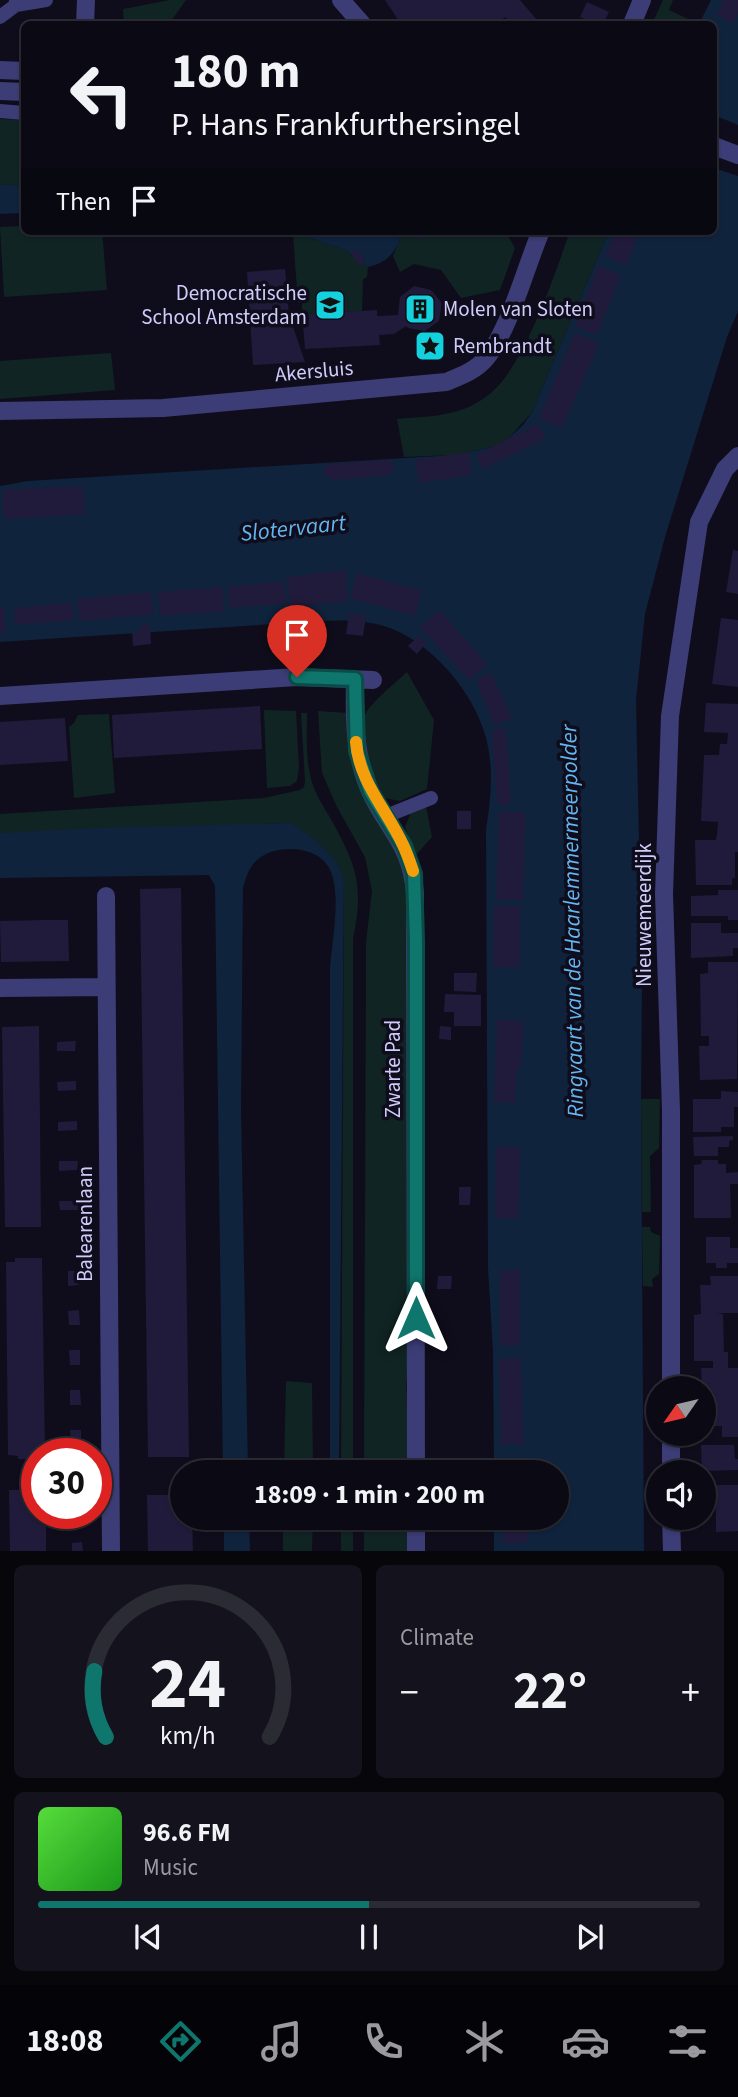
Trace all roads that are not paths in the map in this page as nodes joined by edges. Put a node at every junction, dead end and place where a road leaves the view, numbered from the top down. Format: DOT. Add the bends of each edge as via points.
graph roads {
  1 [pos="46,0"];
  2 [pos="86,0"];
  3 [pos="341,0"];
  4 [pos="642,0"];
  5 [pos="16,2"];
  6 [pos="0,17"];
  7 [pos="85,21"];
  8 [pos="359,21"];
  9 [pos="633,21"];
  10 [pos="0,70"];
  11 [pos="21,71"];
  12 [pos="0,90"];
  13 [pos="21,92"];
  14 [pos="0,111"];
  15 [pos="21,113"];
  16 [pos="717,147"];
  17 [pos="738,155"];
  18 [pos="539,235"];
  19 [pos="0,411"];
  20 [pos="738,456"];
  21 [pos="0,696"];
  22 [pos="431,798"];
  23 [pos="386,816"];
  24 [pos="106,896"];
  25 [pos="106,987"];
  26 [pos="0,988"];
  27 [pos="671,1376"];
  28 [pos="416,1460"];
  29 [pos="416,1530"];
  30 [pos="671,1530"];
  31 [pos="111,1551"];
  32 [pos="416,1551"];
  33 [pos="671,1551"];
  1 -- 5 [label="lane"];
  2 -- 7 [label="street"];
  3 -- 8 [label="street"];
  4 -- 9 [label="street"];
  5 -- 6 [label="lane"];
  10 -- 11 [label="street"];
  12 -- 13 [label="street"];
  14 -- 15 [label="lane"];
  16 -- 17 [label="street"];
  18 -- 19 [label="street, Akersluis" via="487,357 468,373 446,382 163,408"];
  20 -- 27 [label="street, Nieuwemeerdijk" via="725,469 699,522 670,716 664,894 671,1111"];
  21 -- 23 [label="street, Zwarte Pad" via="297,677 364,680 357,751 370,791"];
  22 -- 23 [label="lane"];
  23 -- 28 [label="street, Zwarte Pad" via="404,846 415,893"];
  24 -- 25 [label="street, Balearenlaan"];
  25 -- 26 [label="street"];
  25 -- 31 [label="street, Balearenlaan"];
  29 -- 32 [label="street"];
  30 -- 33 [label="street"];
}
